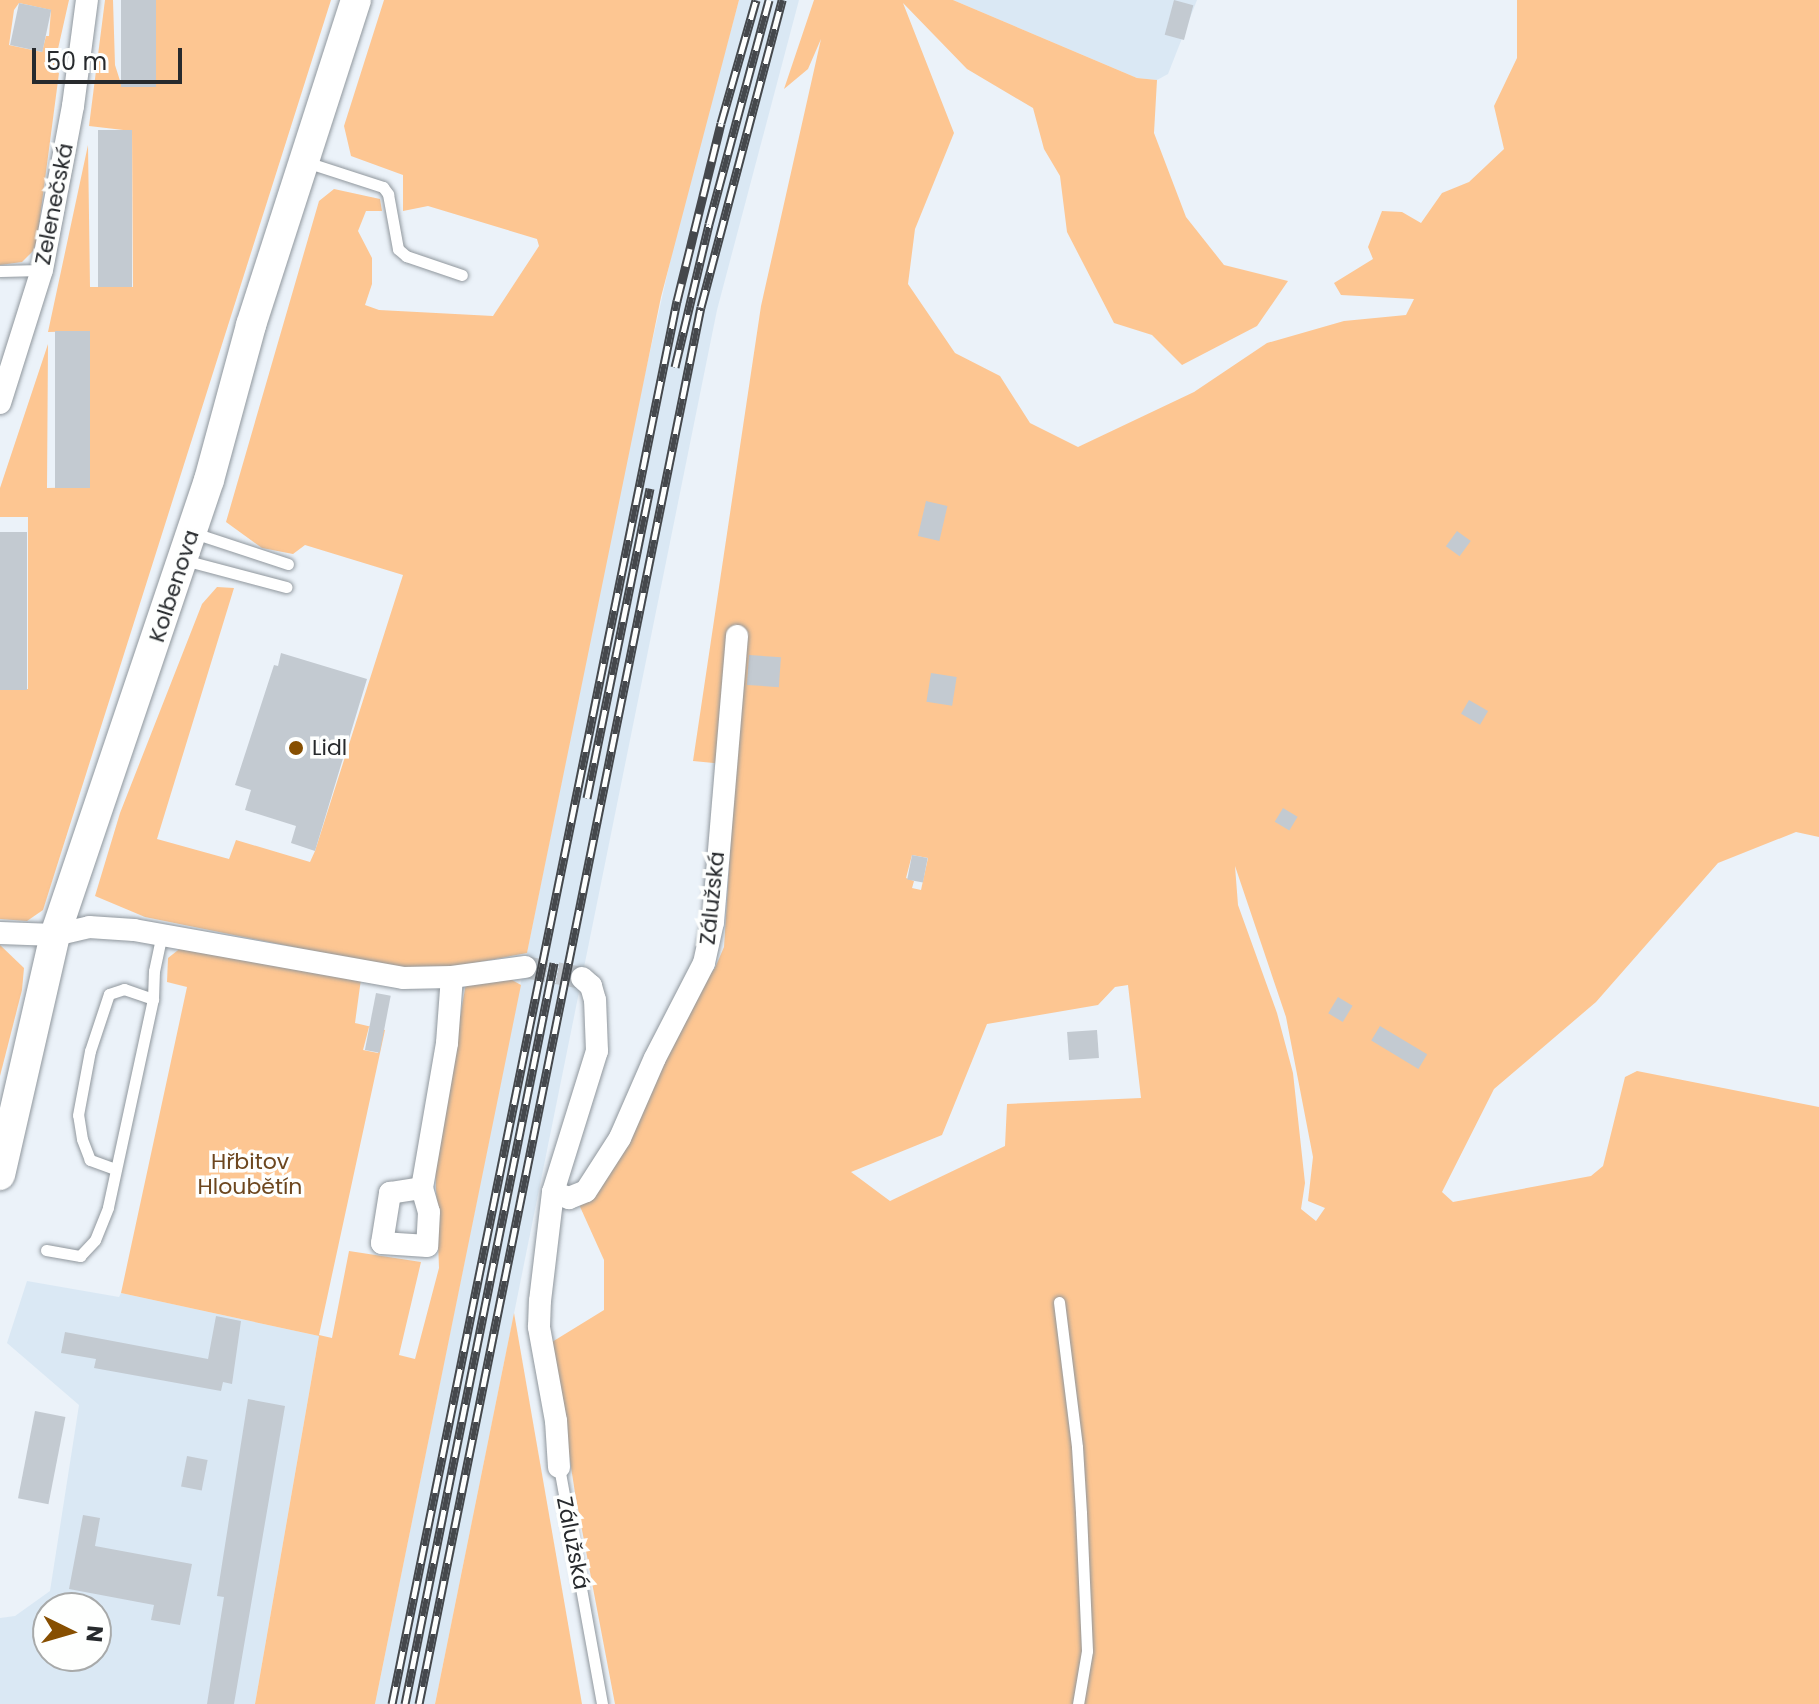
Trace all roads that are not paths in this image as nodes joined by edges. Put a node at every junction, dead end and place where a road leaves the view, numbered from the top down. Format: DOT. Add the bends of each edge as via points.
graph roads {
  1 [pos="87,0"];
  2 [pos="356,0"];
  3 [pos="306,162"];
  4 [pos="42,270"];
  5 [pos="0,271"];
  6 [pos="462,275"];
  7 [pos="0,403"];
  8 [pos="187,546"];
  9 [pos="288,564"];
  10 [pos="286,587"];
  11 [pos="737,636"];
  12 [pos="0,933"];
  13 [pos="162,934"];
  14 [pos="55,935"];
  15 [pos="525,967"];
  16 [pos="452,977"];
  17 [pos="582,978"];
  18 [pos="153,999"];
  19 [pos="115,1169"];
  20 [pos="0,1175"];
  21 [pos="422,1188"];
  22 [pos="553,1192"];
  23 [pos="46,1250"];
  24 [pos="1059,1302"];
  25 [pos="559,1467"];
  26 [pos="602,1704"];
  27 [pos="1078,1704"];
  1 -- 4 [label="street, Zelenečská"];
  2 -- 3 [label="main road, Kolbenova"];
  3 -- 6 [label="lane" via="383,187 398,249"];
  3 -- 8 [label="main road, Kolbenova" via="251,325"];
  4 -- 5 [label="lane"];
  4 -- 7 [label="street, Zelenečská"];
  8 -- 9 [label="lane"];
  8 -- 10 [label="lane"];
  8 -- 14 [label="main road, Kolbenova"];
  11 -- 22 [label="street, Zálužská" via="713,922 704,963 620,1138 586,1191 569,1198"];
  12 -- 14 [label="street"];
  13 -- 14 [label="street" via="89,927"];
  13 -- 16 [label="street" via="403,978"];
  13 -- 18 [label="lane"];
  14 -- 20 [label="main road, Kolbenova"];
  15 -- 16 [label="street"];
  16 -- 21 [label="street" via="447,1043"];
  17 -- 22 [label="street, Zálužská" via="595,1000 597,1051"];
  18 -- 19 [label="lane"];
  18 -- 19 [label="lane" via="124,989 109,994 90,1051 78,1115 82,1139 90,1160"];
  19 -- 23 [label="lane" via="95,1240 80,1256"];
  22 -- 25 [label="street, Zálužská" via="539,1327"];
  24 -- 27 [label="lane" via="1077,1447 1083,1559 1087,1651"];
  25 -- 26 [label="lane, Zálužská"];
}
